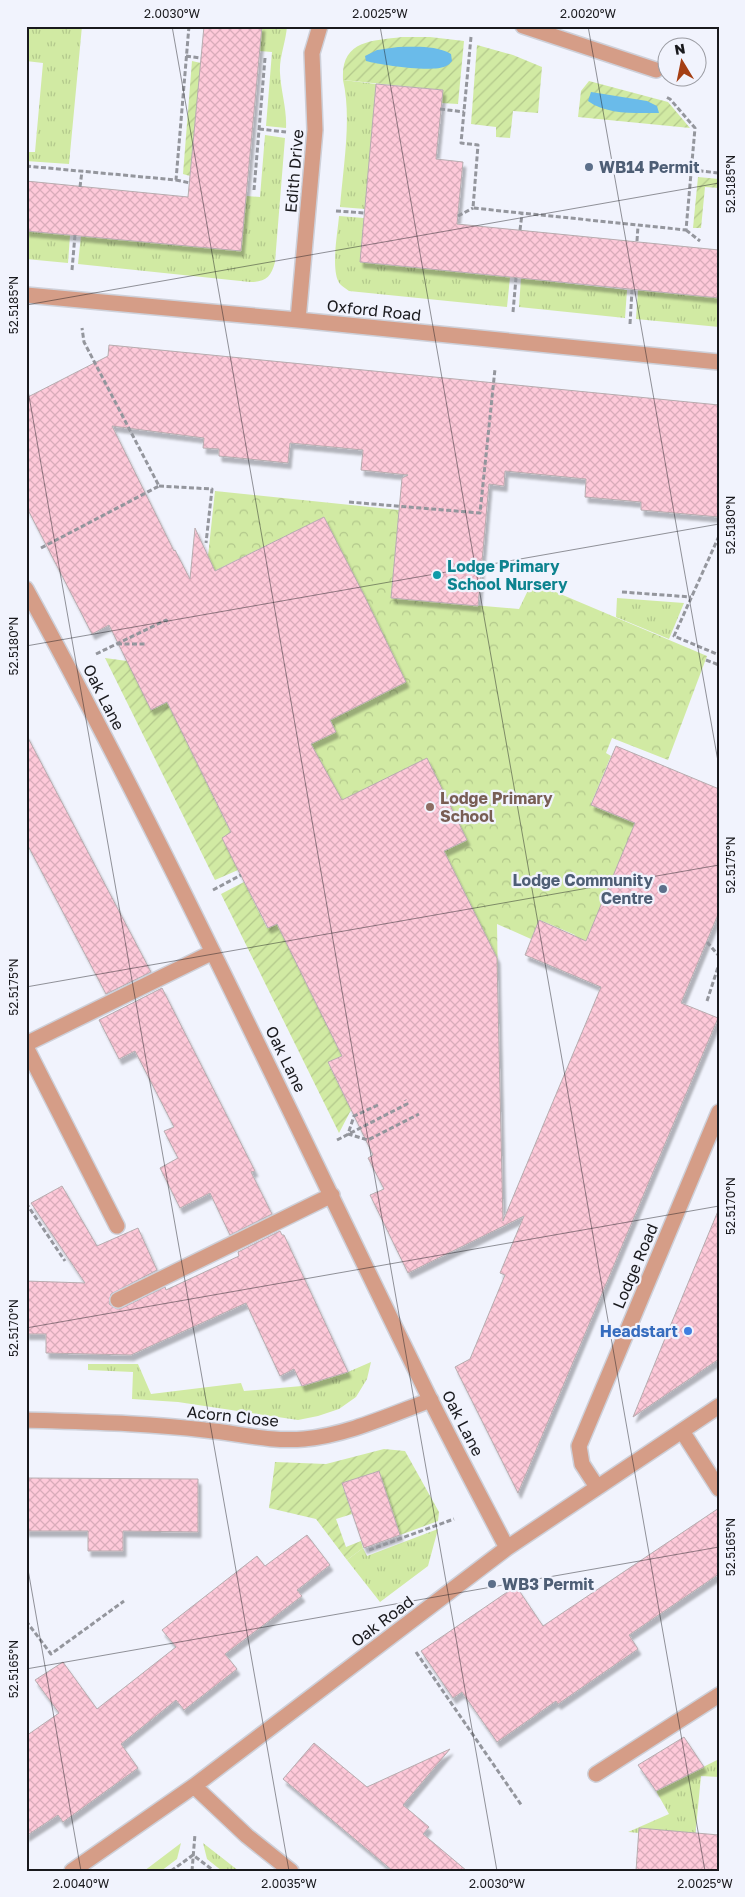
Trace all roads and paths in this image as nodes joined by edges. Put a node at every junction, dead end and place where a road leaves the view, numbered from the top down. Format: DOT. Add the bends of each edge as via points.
graph roads {
  1 [pos="189,26"];
  2 [pos="320,26"];
  3 [pos="523,26"];
  4 [pos="471,38"];
  5 [pos="186,56"];
  6 [pos="201,58"];
  7 [pos="266,58"];
  8 [pos="656,70"];
  9 [pos="663,96"];
  10 [pos="440,109"];
  11 [pos="464,112"];
  12 [pos="259,129"];
  13 [pos="293,133"];
  14 [pos="26,166"];
  15 [pos="691,170"];
  16 [pos="82,172"];
  17 [pos="719,173"];
  18 [pos="176,180"];
  19 [pos="190,183"];
  20 [pos="80,187"];
  21 [pos="254,190"];
  22 [pos="472,208"];
  23 [pos="334,210"];
  24 [pos="365,213"];
  25 [pos="522,214"];
  26 [pos="458,216"];
  27 [pos="638,226"];
  28 [pos="520,230"];
  29 [pos="686,230"];
  30 [pos="76,235"];
  31 [pos="637,241"];
  32 [pos="700,241"];
  33 [pos="72,271"];
  34 [pos="516,278"];
  35 [pos="632,290"];
  36 [pos="26,295"];
  37 [pos="512,315"];
  38 [pos="298,320"];
  39 [pos="82,325"];
  40 [pos="629,327"];
  41 [pos="719,362"];
  42 [pos="496,366"];
  43 [pos="159,486"];
  44 [pos="349,502"];
  45 [pos="719,536"];
  46 [pos="206,543"];
  47 [pos="41,548"];
  48 [pos="26,589"];
  49 [pos="622,592"];
  50 [pos="692,597"];
  51 [pos="169,624"];
  52 [pos="115,644"];
  53 [pos="146,644"];
  54 [pos="96,654"];
  55 [pos="719,655"];
  56 [pos="706,660"];
  57 [pos="719,665"];
  58 [pos="241,875"];
  59 [pos="212,890"];
  60 [pos="707,942"];
  61 [pos="213,952"];
  62 [pos="719,956"];
  63 [pos="719,964"];
  64 [pos="707,1001"];
  65 [pos="26,1046"];
  66 [pos="405,1100"];
  67 [pos="378,1105"];
  68 [pos="719,1112"];
  69 [pos="419,1114"];
  70 [pos="348,1134"];
  71 [pos="336,1140"];
  72 [pos="332,1195"];
  73 [pos="26,1203"];
  74 [pos="118,1226"];
  75 [pos="64,1261"];
  76 [pos="118,1300"];
  77 [pos="431,1400"];
  78 [pos="719,1406"];
  79 [pos="26,1420"];
  80 [pos="682,1431"];
  81 [pos="597,1487"];
  82 [pos="719,1490"];
  83 [pos="454,1519"];
  84 [pos="506,1548"];
  85 [pos="369,1550"];
  86 [pos="124,1601"];
  87 [pos="26,1621"];
  88 [pos="415,1649"];
  89 [pos="719,1695"];
  90 [pos="596,1774"];
  91 [pos="194,1786"];
  92 [pos="522,1806"];
  93 [pos="195,1834"];
  94 [pos="193,1854"];
  95 [pos="72,1871"];
  96 [pos="171,1871"];
  97 [pos="192,1871"];
  98 [pos="214,1871"];
  99 [pos="291,1871"];
  1 -- 5 [label="path"];
  2 -- 38 [label="street, Edith Drive" via="312,53 315,130"];
  3 -- 8 [label="street"];
  4 -- 11 [label="path"];
  5 -- 6 [label="path"];
  5 -- 18 [label="path"];
  7 -- 12 [label="path"];
  9 -- 15 [label="path" via="670,98 696,128"];
  10 -- 11 [label="path"];
  11 -- 22 [label="path" via="461,143 478,145"];
  12 -- 13 [label="path"];
  12 -- 21 [label="path"];
  14 -- 16 [label="path"];
  15 -- 17 [label="path"];
  15 -- 29 [label="path"];
  16 -- 18 [label="path"];
  16 -- 20 [label="path"];
  18 -- 19 [label="path"];
  22 -- 25 [label="path"];
  22 -- 26 [label="path"];
  23 -- 24 [label="path"];
  25 -- 27 [label="path"];
  25 -- 28 [label="path"];
  27 -- 29 [label="path"];
  27 -- 31 [label="path"];
  29 -- 32 [label="path"];
  30 -- 33 [label="path"];
  34 -- 37 [label="path"];
  35 -- 40 [label="path"];
  36 -- 38 [label="street, Oxford Road"];
  38 -- 41 [label="street, Oxford Road"];
  39 -- 43 [label="path" via="84,342"];
  42 -- 44 [label="path" via="480,513"];
  43 -- 46 [label="path" via="212,489"];
  43 -- 47 [label="path"];
  45 -- 50 [label="path"];
  48 -- 61 [label="street, Oak Lane" via="82,691"];
  49 -- 50 [label="path"];
  50 -- 55 [label="path" via="674,636"];
  51 -- 52 [label="path" via="166,620"];
  52 -- 53 [label="path"];
  52 -- 54 [label="path"];
  56 -- 57 [label="path"];
  58 -- 59 [label="path"];
  60 -- 62 [label="path"];
  61 -- 65 [label="street"];
  61 -- 72 [label="street, Oak Lane"];
  63 -- 64 [label="path"];
  65 -- 74 [label="street"];
  66 -- 70 [label="path" via="407,1104"];
  67 -- 70 [label="path" via="354,1116"];
  68 -- 81 [label="street, Lodge Road" via="579,1446 582,1464"];
  69 -- 70 [label="path" via="368,1140"];
  70 -- 71 [label="path"];
  72 -- 76 [label="street"];
  72 -- 77 [label="street, Oak Lane"];
  73 -- 75 [label="path"];
  77 -- 79 [label="street, Acorn Close" via="343,1431 304,1439 260,1438 127,1423"];
  77 -- 84 [label="street, Oak Lane"];
  78 -- 80 [label="street, Oak Road"];
  80 -- 81 [label="street, Oak Road"];
  80 -- 82 [label="street"];
  81 -- 84 [label="street, Oak Road"];
  83 -- 85 [label="path"];
  84 -- 91 [label="street, Oak Road"];
  86 -- 87 [label="path" via="51,1654"];
  88 -- 92 [label="path"];
  89 -- 90 [label="street"];
  91 -- 95 [label="street, Oak Road"];
  91 -- 99 [label="street" via="246,1836"];
  93 -- 94 [label="path"];
  94 -- 96 [label="path"];
  94 -- 97 [label="path"];
  94 -- 98 [label="path"];
}
